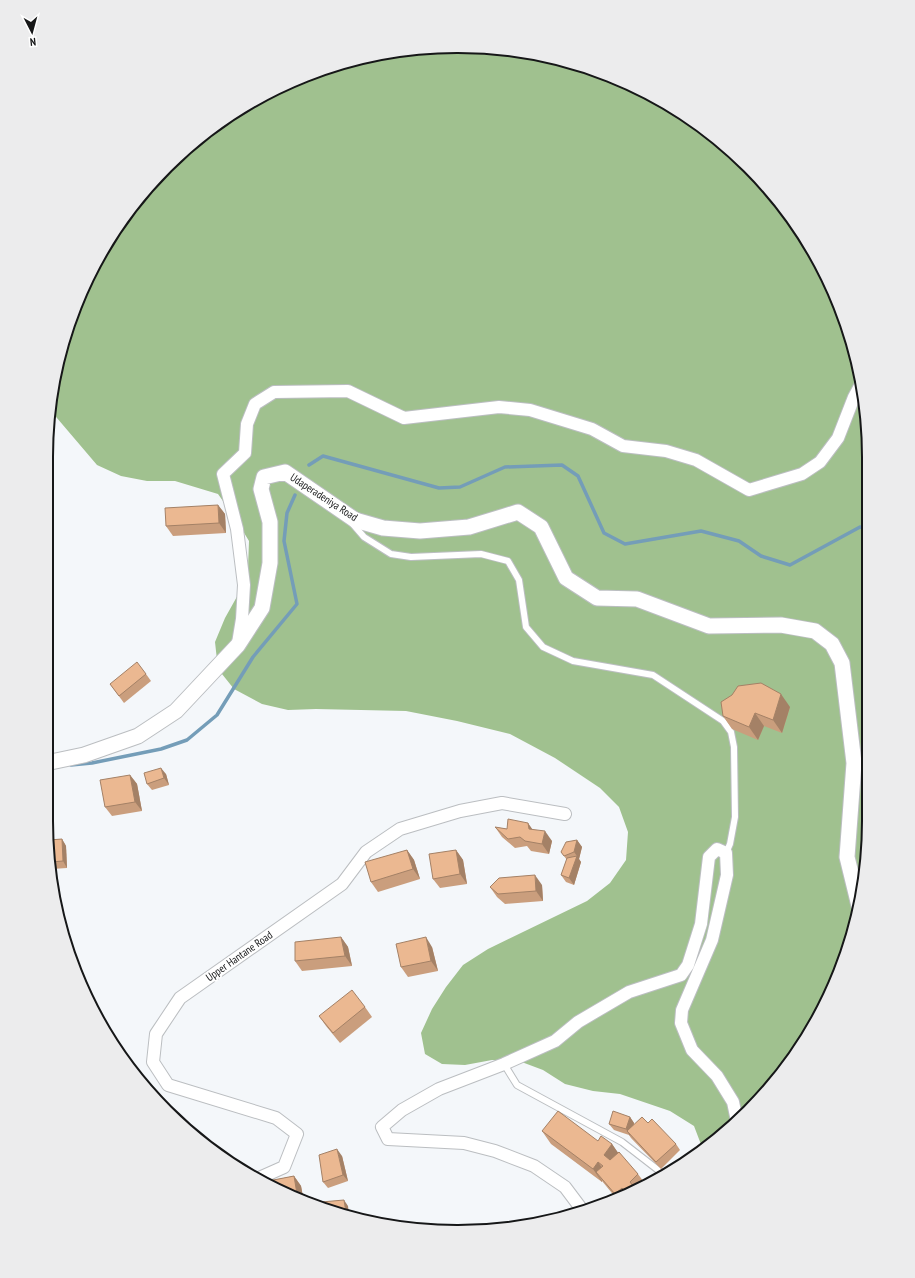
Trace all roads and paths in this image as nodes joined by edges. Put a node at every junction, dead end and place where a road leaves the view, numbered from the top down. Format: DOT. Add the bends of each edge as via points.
graph roads {
  1 [pos="857,392"];
  2 [pos="342,510"];
  3 [pos="238,644"];
  4 [pos="53,762"];
  5 [pos="565,814"];
  6 [pos="726,853"];
  7 [pos="855,893"];
  8 [pos="504,1064"];
  9 [pos="736,1115"];
  10 [pos="660,1171"];
  11 [pos="264,1176"];
  12 [pos="579,1206"];
  1 -- 3 [label="street" via="838,438 820,462 802,474 749,490 696,460 666,451 623,446 592,429 530,410 499,407 404,418 348,391 274,392 255,404 247,424 245,453 223,474 237,529 244,585"];
  2 -- 3 [label="street, Udaperadeniya Road" via="285,472 264,477 261,489 270,522 270,562 262,608"];
  2 -- 6 [label="lane" via="364,537 391,554 412,557 481,554 508,561 519,580 526,627 543,647 573,661 653,675 723,721 732,732 734,747 735,817"];
  2 -- 7 [label="street, Udaperadeniya Road" via="355,520 384,528 420,531 469,527 518,512 541,527 566,578 597,598 636,599 709,626 780,625 815,631 832,644 842,663 854,763 847,857"];
  3 -- 4 [label="street, Udaperadeniya Road" via="176,711 138,736 84,755"];
  5 -- 11 [label="street, Upper Hantane Road" via="502,803 460,811 400,829 366,852 342,884 180,998 156,1034 153,1062 168,1085 276,1118 297,1134 284,1167"];
  6 -- 8 [label="street" via="717,849 709,857 701,924 688,965 681,974 629,992 578,1022 555,1041"];
  6 -- 9 [label="street" via="727,875 712,940 682,1010 681,1023 692,1050 717,1076 733,1102"];
  8 -- 10 [label="lane" via="517,1085 622,1142"];
  8 -- 12 [label="street" via="439,1089 402,1110 382,1127 388,1139 464,1143 495,1150 534,1166 565,1187"];
}
